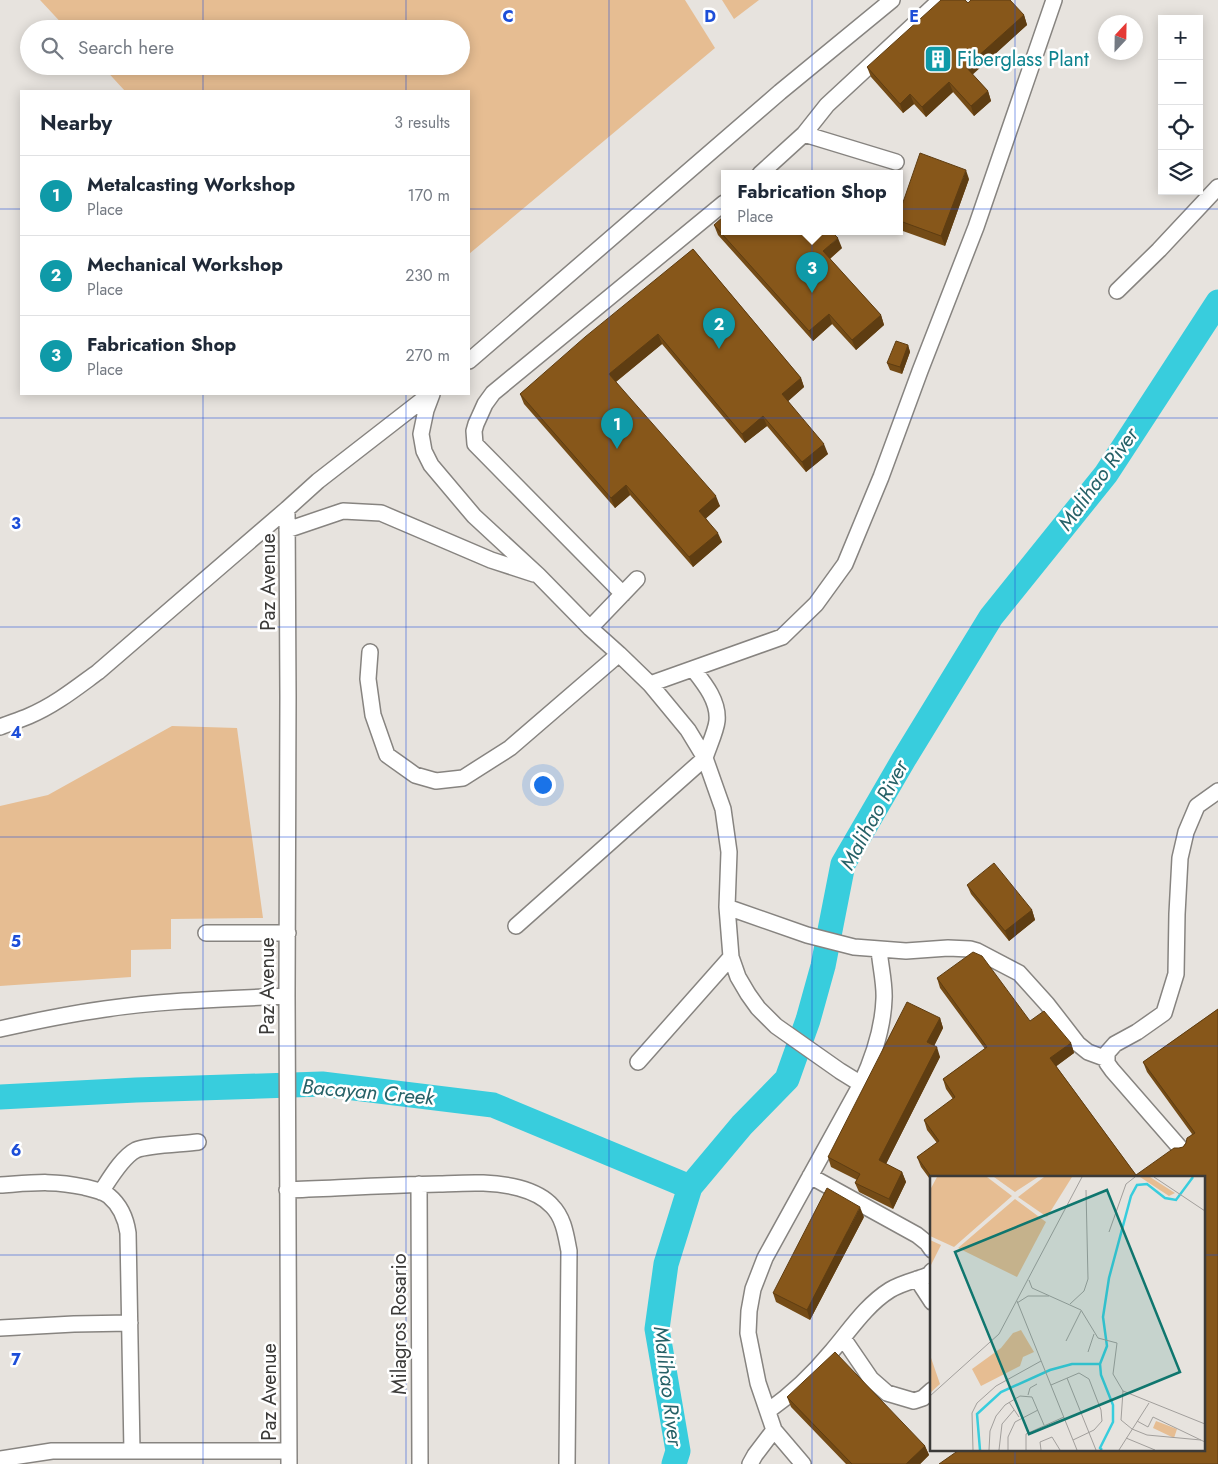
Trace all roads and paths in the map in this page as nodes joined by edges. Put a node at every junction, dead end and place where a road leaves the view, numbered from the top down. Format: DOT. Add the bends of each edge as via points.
graph roads {
  1 [pos="892,0"];
  2 [pos="942,0"];
  3 [pos="1054,0"];
  4 [pos="804,134"];
  5 [pos="896,162"];
  6 [pos="764,170"];
  7 [pos="1218,187"];
  8 [pos="721,205"];
  9 [pos="1117,291"];
  10 [pos="470,360"];
  11 [pos="430,395"];
  12 [pos="431,395"];
  13 [pos="287,509"];
  14 [pos="287,530"];
  15 [pos="538,575"];
  16 [pos="637,579"];
  17 [pos="623,594"];
  18 [pos="590,628"];
  19 [pos="370,652"];
  20 [pos="619,654"];
  21 [pos="692,669"];
  22 [pos="650,684"];
  23 [pos="0,726"];
  24 [pos="705,758"];
  25 [pos="1218,791"];
  26 [pos="727,907"];
  27 [pos="516,926"];
  28 [pos="206,933"];
  29 [pos="288,933"];
  30 [pos="879,949"];
  31 [pos="731,957"];
  32 [pos="287,996"];
  33 [pos="0,1029"];
  34 [pos="1107,1059"];
  35 [pos="638,1062"];
  36 [pos="861,1084"];
  37 [pos="198,1142"];
  38 [pos="1181,1149"];
  39 [pos="810,1176"];
  40 [pos="418,1184"];
  41 [pos="0,1185"];
  42 [pos="287,1190"];
  43 [pos="101,1192"];
  44 [pos="930,1247"];
  45 [pos="930,1273"];
  46 [pos="917,1280"];
  47 [pos="930,1299"];
  48 [pos="130,1324"];
  49 [pos="0,1328"];
  50 [pos="843,1338"];
  51 [pos="930,1392"];
  52 [pos="768,1411"];
  53 [pos="774,1430"];
  54 [pos="132,1451"];
  55 [pos="289,1457"];
  56 [pos="0,1459"];
  57 [pos="420,1464"];
  58 [pos="567,1464"];
  59 [pos="750,1464"];
  60 [pos="803,1464"];
  1 -- 10 [label="street" via="780,92"];
  2 -- 4 [label="street" via="827,105"];
  3 -- 21 [label="street" via="976,227 881,477 844,564 816,604 782,636"];
  4 -- 5 [label="street"];
  4 -- 6 [label="street"];
  7 -- 9 [label="street"];
  8 -- 17 [label="street" via="493,393 474,431 475,444"];
  11 -- 13 [label="street" via="318,481"];
  12 -- 15 [label="street" via="421,434 424,451 432,465 474,516"];
  13 -- 14 [label="street, Paz Avenue"];
  13 -- 23 [label="street" via="73,691 29,716"];
  14 -- 15 [label="street" via="343,510 380,512 491,560"];
  14 -- 29 [label="street, Paz Avenue"];
  15 -- 18 [label="street"];
  16 -- 17 [label="street"];
  17 -- 18 [label="street"];
  18 -- 20 [label="street"];
  19 -- 20 [label="street" via="368,679 373,715 387,755 415,775 436,781 463,778 510,748"];
  20 -- 22 [label="street"];
  21 -- 22 [label="street"];
  21 -- 24 [label="street" via="708,689 717,720"];
  22 -- 24 [label="street" via="688,730"];
  24 -- 26 [label="street" via="723,809 729,852"];
  24 -- 27 [label="street"];
  25 -- 34 [label="street" via="1197,806 1184,840 1180,858 1176,974 1164,1013 1116,1044 1107,1053"];
  26 -- 30 [label="street" via="807,935 854,947"];
  26 -- 31 [label="street"];
  28 -- 29 [label="street"];
  29 -- 32 [label="street, Paz Avenue"];
  30 -- 34 [label="street" via="965,948 990,957 1018,973 1048,1004 1078,1044 1088,1052"];
  30 -- 36 [label="street" via="884,998 880,1026"];
  31 -- 35 [label="street"];
  31 -- 36 [label="street" via="748,994 776,1026"];
  32 -- 33 [label="street" via="106,1008"];
  32 -- 42 [label="street, Paz Avenue"];
  34 -- 38 [label="street" via="1112,1070"];
  36 -- 39 [label="street"];
  37 -- 43 [label="street" via="136,1150"];
  39 -- 44 [label="street" via="917,1235"];
  39 -- 52 [label="street" via="765,1258 753,1289 749,1311 751,1350"];
  40 -- 42 [label="street"];
  40 -- 57 [label="street, Milagros Rosario"];
  40 -- 58 [label="street" via="481,1183 521,1188 542,1198 560,1217 569,1251"];
  41 -- 43 [label="street" via="51,1182"];
  42 -- 55 [label="street, Paz Avenue"];
  43 -- 48 [label="street" via="118,1205 126,1220"];
  45 -- 46 [label="street"];
  46 -- 47 [label="street"];
  46 -- 50 [label="street" via="891,1289"];
  48 -- 49 [label="street"];
  48 -- 54 [label="street"];
  50 -- 51 [label="street" via="871,1380 887,1393 914,1401"];
  50 -- 52 [label="street" via="801,1385"];
  52 -- 53 [label="street"];
  53 -- 59 [label="street"];
  53 -- 60 [label="street"];
  54 -- 55 [label="street"];
  54 -- 56 [label="street" via="52,1451"];
}
